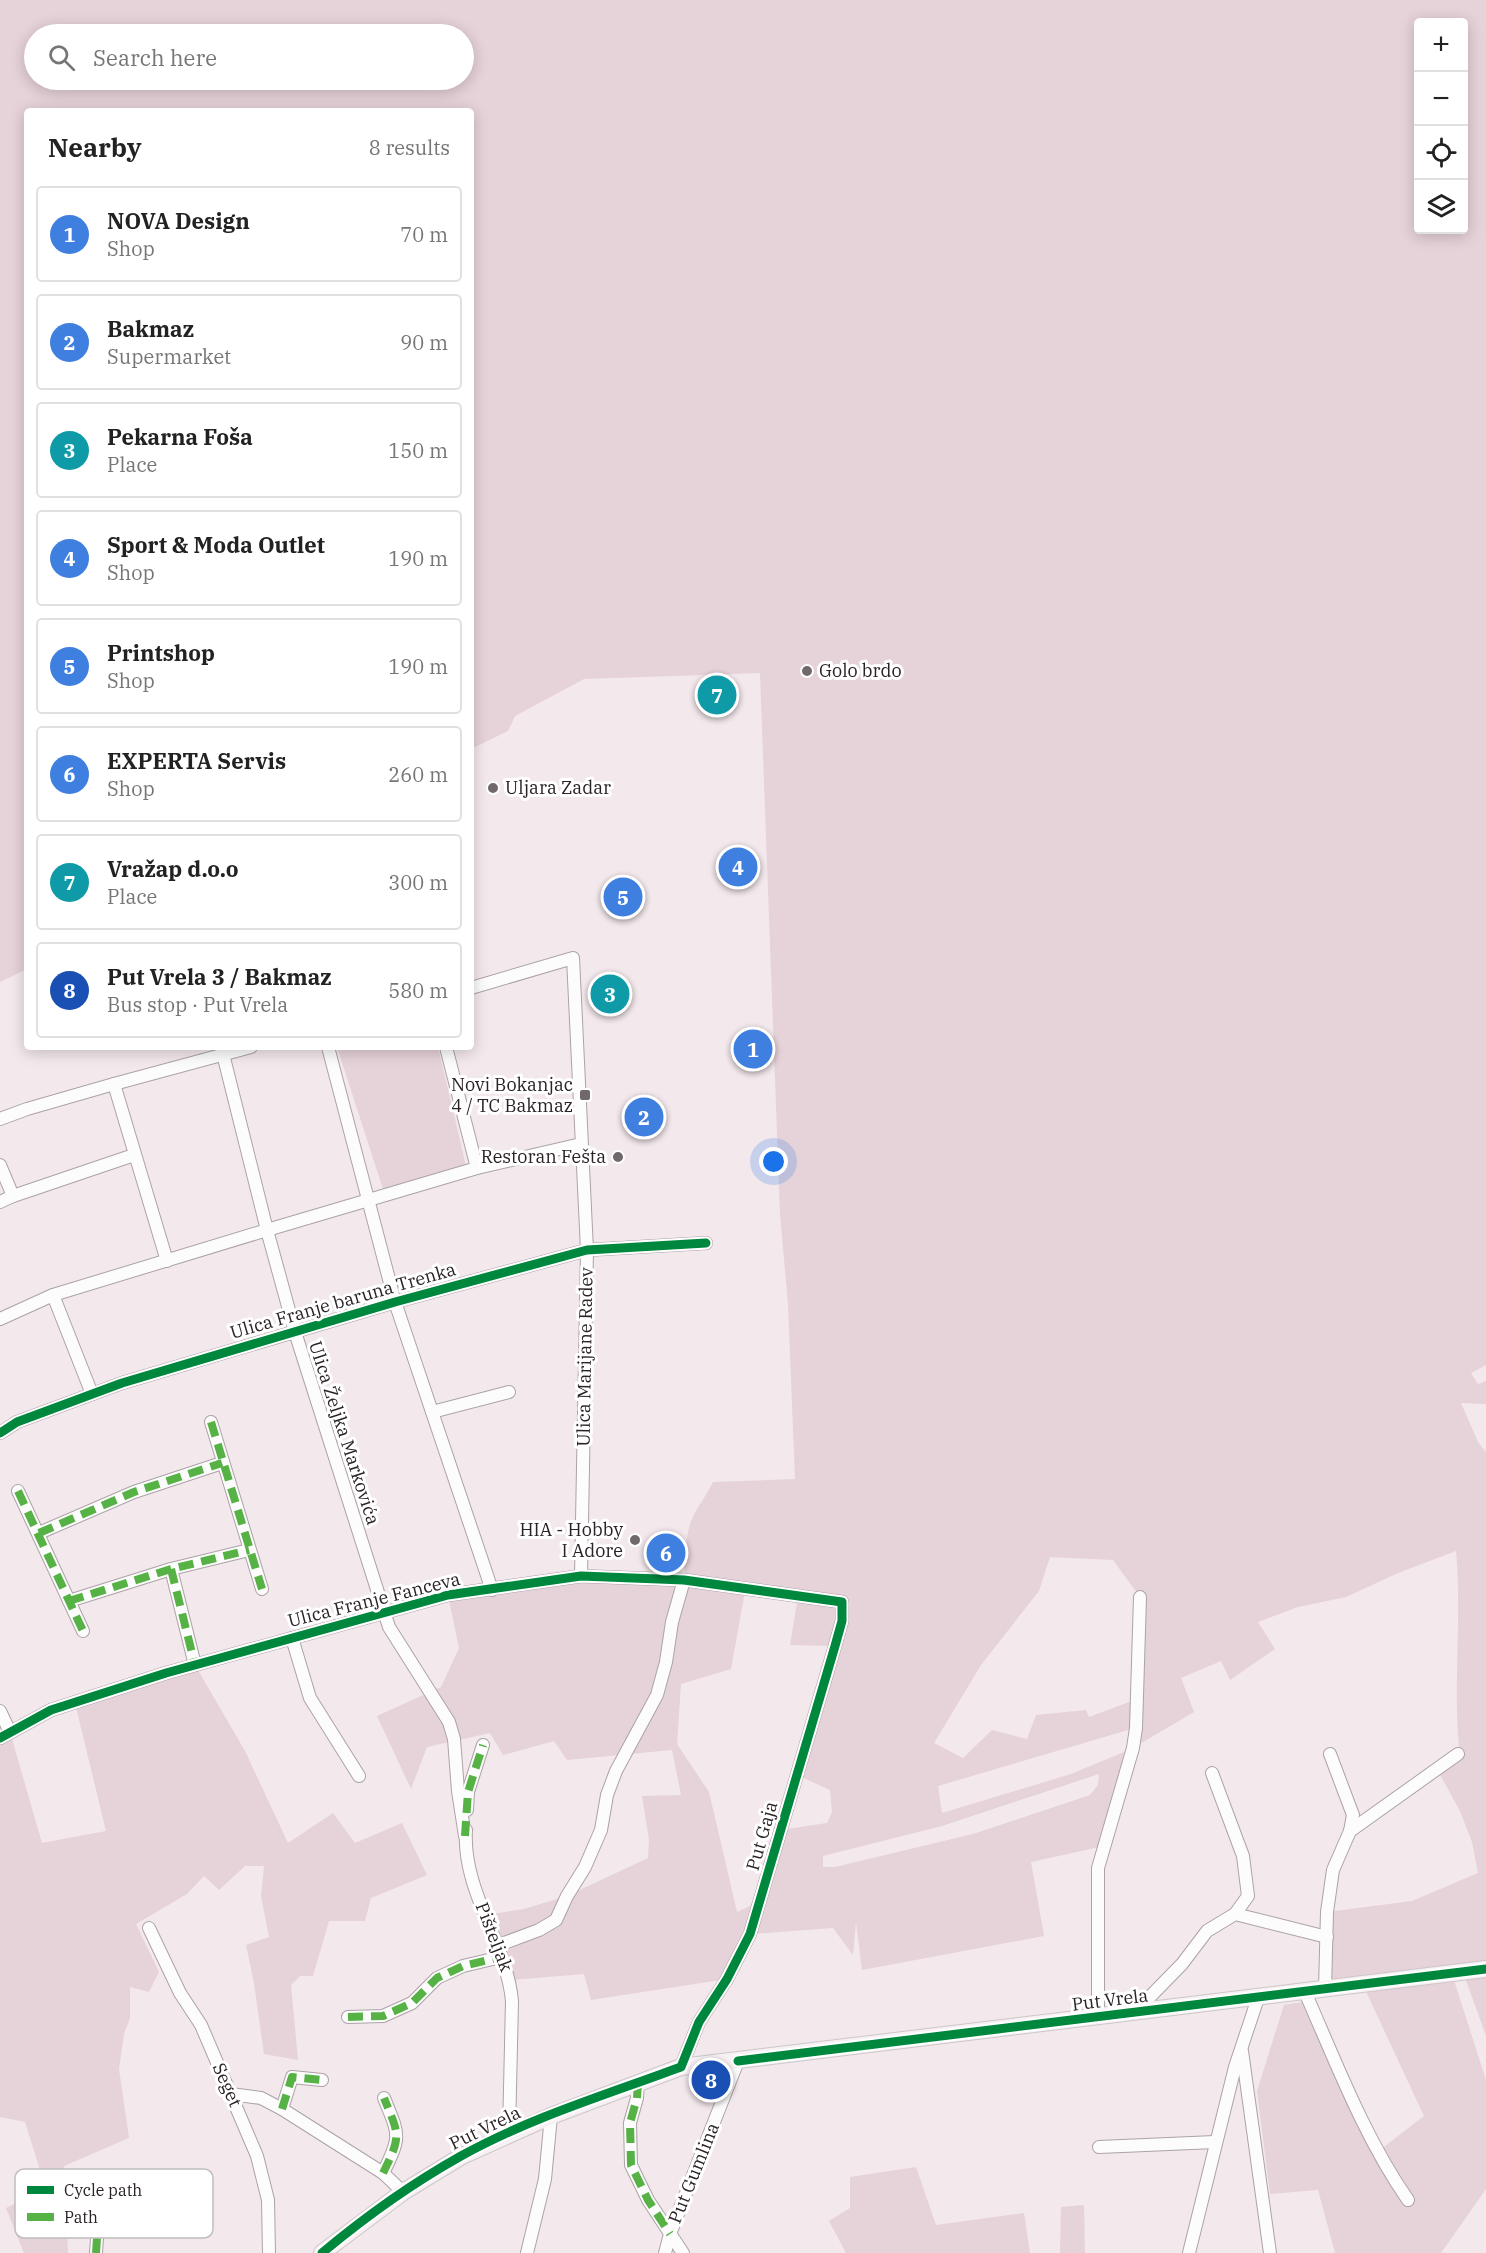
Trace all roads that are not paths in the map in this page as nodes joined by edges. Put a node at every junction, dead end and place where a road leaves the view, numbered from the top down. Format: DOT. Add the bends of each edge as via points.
graph roads {
  1 [pos="474,987"];
  2 [pos="239,1050"];
  3 [pos="329,1050"];
  4 [pos="447,1050"];
  5 [pos="223,1054"];
  6 [pos="114,1084"];
  7 [pos="0,1119"];
  8 [pos="581,1144"];
  9 [pos="134,1155"];
  10 [pos="0,1165"];
  11 [pos="477,1168"];
  12 [pos="14,1196"];
  13 [pos="368,1200"];
  14 [pos="0,1202"];
  15 [pos="267,1230"];
  16 [pos="706,1244"];
  17 [pos="587,1250"];
  18 [pos="167,1261"];
  19 [pos="53,1295"];
  20 [pos="395,1302"];
  21 [pos="0,1319"];
  22 [pos="295,1332"];
  23 [pos="509,1392"];
  24 [pos="92,1394"];
  25 [pos="432,1412"];
  26 [pos="211,1422"];
  27 [pos="0,1433"];
  28 [pos="222,1463"];
  29 [pos="18,1491"];
  30 [pos="39,1533"];
  31 [pos="249,1550"];
  32 [pos="171,1569"];
  33 [pos="581,1576"];
  34 [pos="684,1580"];
  35 [pos="262,1589"];
  36 [pos="492,1590"];
  37 [pos="1140,1597"];
  38 [pos="69,1601"];
  39 [pos="842,1602"];
  40 [pos="384,1612"];
  41 [pos="83,1631"];
  42 [pos="292,1638"];
  43 [pos="195,1665"];
  44 [pos="0,1711"];
  45 [pos="5,1735"];
  46 [pos="483,1745"];
  47 [pos="1330,1754"];
  48 [pos="1458,1754"];
  49 [pos="1212,1773"];
  50 [pos="359,1776"];
  51 [pos="1350,1831"];
  52 [pos="465,1836"];
  53 [pos="1235,1914"];
  54 [pos="149,1928"];
  55 [pos="1328,1937"];
  56 [pos="499,1952"];
  57 [pos="1486,1969"];
  58 [pos="1325,1989"];
  59 [pos="1305,1992"];
  60 [pos="1258,1998"];
  61 [pos="1134,2013"];
  62 [pos="348,2017"];
  63 [pos="1098,2018"];
  64 [pos="1242,2050"];
  65 [pos="738,2061"];
  66 [pos="681,2067"];
  67 [pos="322,2080"];
  68 [pos="638,2083"];
  69 [pos="231,2094"];
  70 [pos="384,2098"];
  71 [pos="282,2109"];
  72 [pos="551,2116"];
  73 [pos="509,2133"];
  74 [pos="1215,2142"];
  75 [pos="1099,2147"];
  76 [pos="383,2173"];
  77 [pos="403,2192"];
  78 [pos="1408,2200"];
  79 [pos="670,2234"];
  80 [pos="97,2238"];
  81 [pos="96,2253"];
  82 [pos="269,2253"];
  83 [pos="322,2253"];
  84 [pos="527,2253"];
  85 [pos="665,2253"];
  86 [pos="683,2253"];
  87 [pos="1189,2253"];
  88 [pos="1270,2253"];
  1 -- 8 [label="street, Ulica Marijane Radev" via="573,958"];
  2 -- 5 [label="street"];
  3 -- 13 [label="street"];
  4 -- 11 [label="street"];
  5 -- 6 [label="street"];
  5 -- 15 [label="street, Ulica Željka Markovića"];
  6 -- 7 [label="street"];
  6 -- 9 [label="street"];
  8 -- 11 [label="street"];
  8 -- 17 [label="street, Ulica Marijane Radev"];
  9 -- 12 [label="street"];
  9 -- 18 [label="street"];
  10 -- 12 [label="street"];
  11 -- 13 [label="street"];
  12 -- 14 [label="street"];
  13 -- 15 [label="street"];
  13 -- 20 [label="street"];
  15 -- 18 [label="street"];
  15 -- 22 [label="street, Ulica Željka Markovića"];
  16 -- 17 [label="street, Ulica Franje baruna Trenka"];
  17 -- 20 [label="street, Ulica Franje baruna Trenka"];
  17 -- 33 [label="street, Ulica Marijane Radev"];
  18 -- 19 [label="street"];
  19 -- 21 [label="street"];
  19 -- 24 [label="street"];
  20 -- 22 [label="street, Ulica Franje baruna Trenka"];
  20 -- 25 [label="street"];
  22 -- 24 [label="street, Ulica Franje baruna Trenka"];
  22 -- 40 [label="street, Ulica Željka Markovića"];
  23 -- 25 [label="street"];
  24 -- 27 [label="street, Ulica Franje baruna Trenka" via="17,1422"];
  25 -- 36 [label="street"];
  26 -- 28 [label="street"];
  28 -- 30 [label="street" via="134,1492"];
  28 -- 31 [label="street"];
  29 -- 30 [label="street"];
  30 -- 38 [label="street"];
  31 -- 32 [label="street"];
  31 -- 35 [label="street"];
  32 -- 38 [label="street"];
  32 -- 43 [label="street"];
  33 -- 34 [label="street, Ulica Franje Fanceva"];
  33 -- 36 [label="street, Ulica Franje Fanceva"];
  34 -- 39 [label="street, Ulica Franje Fanceva"];
  34 -- 56 [label="street" via="657,1695 616,1771 607,1794 601,1830 585,1867 556,1920"];
  36 -- 40 [label="street, Ulica Franje Fanceva" via="448,1595"];
  37 -- 63 [label="street" via="1136,1728 1098,1868"];
  38 -- 41 [label="street"];
  39 -- 66 [label="street, Put Gaja" via="836,1646 750,1934 699,2022"];
  40 -- 42 [label="street, Ulica Franje Fanceva"];
  40 -- 52 [label="street, Ulica Željka Markovića" via="389,1627 449,1722"];
  42 -- 43 [label="street, Ulica Franje Fanceva"];
  42 -- 50 [label="street" via="310,1698"];
  43 -- 45 [label="street, Ulica Franje Fanceva" via="51,1710"];
  44 -- 45 [label="street"];
  46 -- 52 [label="street, Pišteljak" via="468,1792"];
  47 -- 51 [label="street" via="1353,1815"];
  48 -- 51 [label="street"];
  49 -- 53 [label="street" via="1243,1856 1248,1896"];
  51 -- 55 [label="street" via="1333,1870"];
  52 -- 56 [label="street, Pišteljak" via="469,1869"];
  53 -- 55 [label="street"];
  53 -- 61 [label="street" via="1207,1931 1182,1964"];
  54 -- 69 [label="street, Seget" via="180,1993 201,2025"];
  55 -- 58 [label="street"];
  56 -- 62 [label="street" via="437,1978 412,2002 383,2016"];
  56 -- 73 [label="street, Pišteljak" via="510,1980 512,2001"];
  57 -- 58 [label="main road, Put Vrela"];
  58 -- 59 [label="main road, Put Vrela"];
  59 -- 60 [label="main road, Put Vrela"];
  59 -- 78 [label="street" via="1374,2143"];
  60 -- 61 [label="main road, Put Vrela"];
  60 -- 64 [label="street"];
  61 -- 63 [label="main road, Put Vrela"];
  63 -- 65 [label="main road, Put Vrela"];
  64 -- 74 [label="street"];
  64 -- 88 [label="street"];
  65 -- 66 [label="main road, Put Vrela"];
  65 -- 79 [label="street, Put Gumlina"];
  66 -- 68 [label="main road, Put Vrela"];
  67 -- 71 [label="street" via="292,2077"];
  68 -- 72 [label="main road, Put Vrela"];
  68 -- 79 [label="street" via="630,2123 631,2165"];
  69 -- 71 [label="street" via="261,2098"];
  69 -- 82 [label="street, Seget" via="257,2156 268,2200"];
  70 -- 76 [label="street" via="397,2138"];
  71 -- 76 [label="street"];
  72 -- 73 [label="main road, Put Vrela"];
  72 -- 84 [label="street" via="544,2179"];
  73 -- 77 [label="main road, Put Vrela"];
  74 -- 75 [label="street"];
  74 -- 87 [label="street"];
  76 -- 77 [label="street"];
  77 -- 83 [label="main road, Put Vrela"];
  79 -- 85 [label="street, Put Gumlina"];
  79 -- 86 [label="street"];
  80 -- 81 [label="street"];
}
